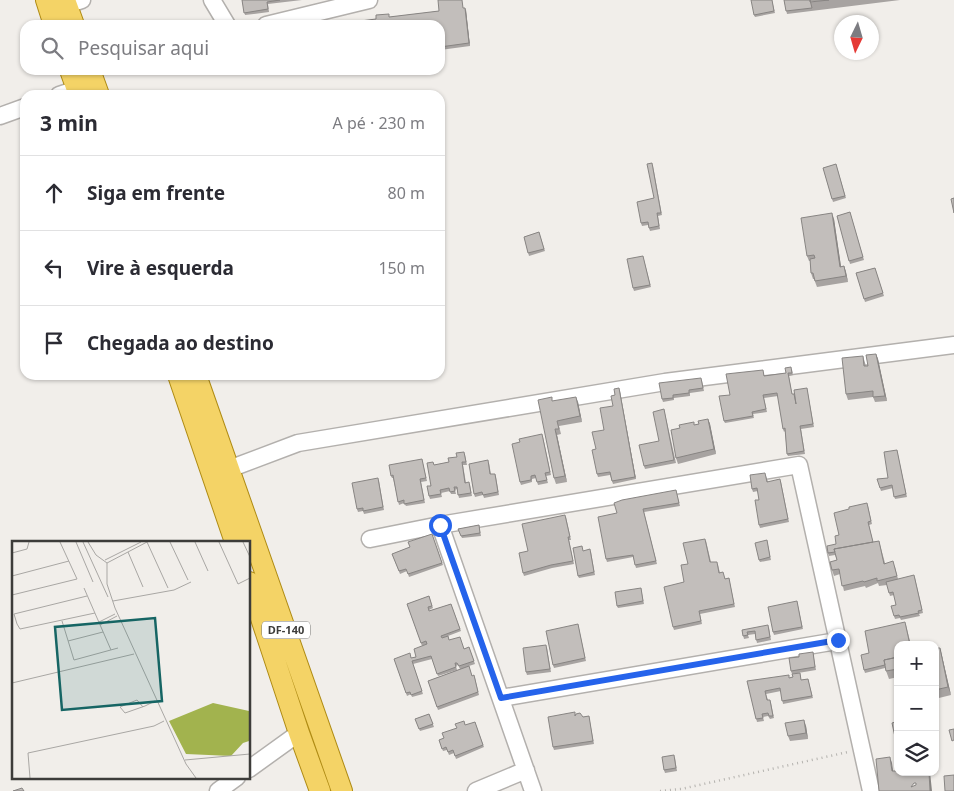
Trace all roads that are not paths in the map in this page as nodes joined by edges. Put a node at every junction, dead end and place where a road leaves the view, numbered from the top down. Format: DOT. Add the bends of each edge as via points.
graph roads {
  1 [pos="46,0"];
  2 [pos="212,0"];
  3 [pos="368,0"];
  4 [pos="71,2"];
  5 [pos="52,20"];
  6 [pos="73,20"];
  7 [pos="224,20"];
  8 [pos="286,20"];
  9 [pos="92,75"];
  10 [pos="96,90"];
  11 [pos="20,109"];
  12 [pos="0,116"];
  13 [pos="954,345"];
  14 [pos="180,380"];
  15 [pos="198,380"];
  16 [pos="230,469"];
  17 [pos="440,525"];
  18 [pos="370,539"];
  19 [pos="236,541"];
  20 [pos="250,585"];
  21 [pos="838,640"];
  22 [pos="501,698"];
  23 [pos="299,733"];
  24 [pos="250,769"];
  25 [pos="526,770"];
  26 [pos="236,778"];
  27 [pos="218,791"];
  28 [pos="320,791"];
  29 [pos="342,791"];
  30 [pos="476,791"];
  31 [pos="533,791"];
  32 [pos="870,791"];
  1 -- 5 [label="main road"];
  2 -- 7 [label="street"];
  3 -- 8 [label="street"];
  4 -- 6 [label="main road"];
  9 -- 10 [label="main road"];
  11 -- 12 [label="street"];
  13 -- 16 [label="street" via="665,382 298,443"];
  14 -- 19 [label="main road"];
  15 -- 16 [label="main road, DF-140"];
  16 -- 29 [label="main road, DF-140"];
  17 -- 18 [label="street"];
  17 -- 21 [label="street" via="799,465"];
  17 -- 22 [label="street"];
  20 -- 23 [label="main road, DF-140"];
  21 -- 22 [label="street"];
  21 -- 32 [label="street"];
  22 -- 25 [label="street"];
  23 -- 24 [label="street"];
  23 -- 28 [label="main road, DF-140"];
  25 -- 30 [label="street"];
  25 -- 31 [label="street"];
  26 -- 27 [label="street"];
}
